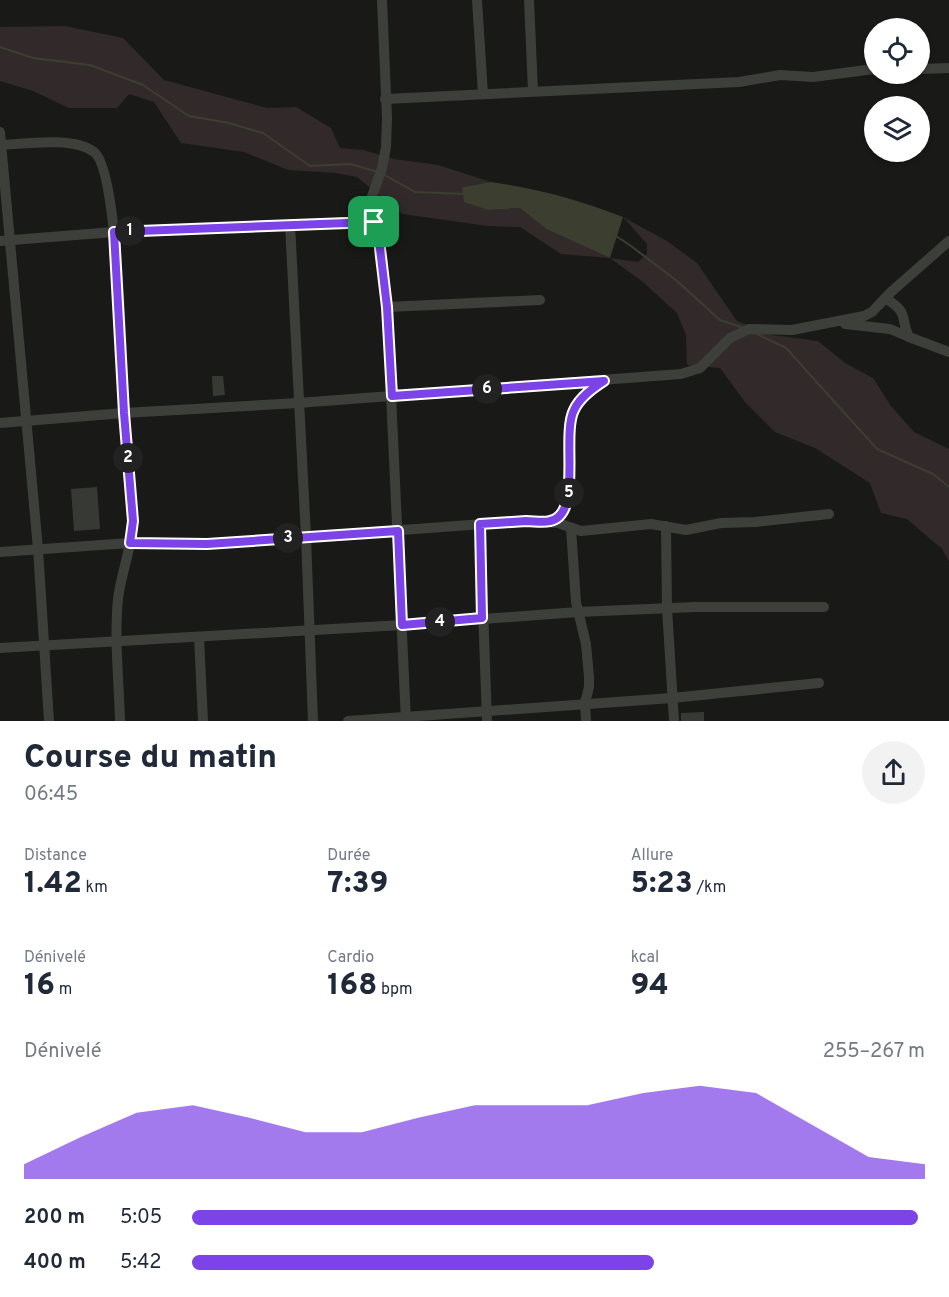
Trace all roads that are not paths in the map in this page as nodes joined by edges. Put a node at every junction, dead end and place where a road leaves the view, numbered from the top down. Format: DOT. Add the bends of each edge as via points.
graph roads {
  1 [pos="382,0"];
  2 [pos="477,0"];
  3 [pos="529,0"];
  4 [pos="949,68"];
  5 [pos="930,69"];
  6 [pos="864,70"];
  7 [pos="533,91"];
  8 [pos="483,94"];
  9 [pos="386,99"];
  10 [pos="0,132"];
  11 [pos="1,145"];
  12 [pos="374,222"];
  13 [pos="290,224"];
  14 [pos="114,232"];
  15 [pos="5,241"];
  16 [pos="949,242"];
  17 [pos="885,298"];
  18 [pos="540,300"];
  19 [pos="387,307"];
  20 [pos="838,322"];
  21 [pos="909,337"];
  22 [pos="949,352"];
  23 [pos="604,381"];
  24 [pos="392,396"];
  25 [pos="298,403"];
  26 [pos="124,413"];
  27 [pos="26,422"];
  28 [pos="0,423"];
  29 [pos="829,514"];
  30 [pos="550,521"];
  31 [pos="480,524"];
  32 [pos="666,526"];
  33 [pos="571,528"];
  34 [pos="398,531"];
  35 [pos="306,537"];
  36 [pos="130,543"];
  37 [pos="38,549"];
  38 [pos="0,552"];
  39 [pos="824,607"];
  40 [pos="667,608"];
  41 [pos="578,612"];
  42 [pos="482,618"];
  43 [pos="402,625"];
  44 [pos="310,630"];
  45 [pos="199,637"];
  46 [pos="116,640"];
  47 [pos="45,646"];
  48 [pos="0,648"];
  49 [pos="819,683"];
  50 [pos="672,698"];
  51 [pos="585,703"];
  52 [pos="487,716"];
  53 [pos="406,719"];
  54 [pos="49,721"];
  55 [pos="120,721"];
  56 [pos="202,721"];
  57 [pos="313,721"];
  58 [pos="348,721"];
  59 [pos="586,721"];
  60 [pos="674,721"];
  1 -- 9 [label="street"];
  2 -- 8 [label="street"];
  3 -- 7 [label="street"];
  4 -- 5 [label="street"];
  6 -- 7 [label="street" via="813,77 780,75 739,82"];
  7 -- 8 [label="street"];
  8 -- 9 [label="street"];
  9 -- 12 [label="street" via="386,147 369,205"];
  10 -- 11 [label="street"];
  11 -- 14 [label="street" via="67,143 95,152 104,170"];
  11 -- 15 [label="street"];
  12 -- 13 [label="street"];
  12 -- 19 [label="street"];
  13 -- 14 [label="street"];
  13 -- 25 [label="street"];
  14 -- 15 [label="street"];
  14 -- 26 [label="street"];
  15 -- 27 [label="street"];
  16 -- 17 [label="street"];
  17 -- 20 [label="street" via="872,312"];
  17 -- 21 [label="street" via="901,310"];
  18 -- 19 [label="street"];
  19 -- 24 [label="street"];
  20 -- 21 [label="street" via="890,329"];
  20 -- 23 [label="street" via="792,330 748,329 730,338 700,368"];
  21 -- 22 [label="street"];
  23 -- 24 [label="street"];
  23 -- 30 [label="street" via="574,408 568,502 562,513"];
  24 -- 25 [label="street"];
  24 -- 34 [label="street"];
  25 -- 26 [label="street"];
  25 -- 35 [label="street"];
  26 -- 27 [label="street"];
  26 -- 36 [label="street" via="133,521"];
  27 -- 28 [label="street"];
  27 -- 37 [label="street"];
  29 -- 32 [label="street" via="721,523 686,530"];
  30 -- 31 [label="street"];
  30 -- 33 [label="street"];
  31 -- 34 [label="street"];
  31 -- 42 [label="street"];
  32 -- 33 [label="street" via="582,531"];
  32 -- 40 [label="street"];
  33 -- 41 [label="street"];
  34 -- 35 [label="street"];
  34 -- 43 [label="street"];
  35 -- 36 [label="street" via="207,544"];
  35 -- 44 [label="street"];
  36 -- 37 [label="street"];
  36 -- 46 [label="street" via="120,579"];
  37 -- 38 [label="street"];
  37 -- 47 [label="street"];
  39 -- 40 [label="street"];
  40 -- 41 [label="street"];
  40 -- 50 [label="street"];
  41 -- 42 [label="street"];
  41 -- 51 [label="street" via="590,687"];
  42 -- 43 [label="street"];
  42 -- 52 [label="street"];
  43 -- 44 [label="street"];
  43 -- 53 [label="street"];
  44 -- 45 [label="street"];
  44 -- 57 [label="street"];
  45 -- 46 [label="street"];
  45 -- 56 [label="street"];
  46 -- 47 [label="street"];
  46 -- 55 [label="street"];
  47 -- 48 [label="street"];
  47 -- 54 [label="street"];
  49 -- 50 [label="street"];
  50 -- 51 [label="street"];
  50 -- 60 [label="street"];
  51 -- 52 [label="street"];
  51 -- 59 [label="street"];
  52 -- 53 [label="street"];
  53 -- 58 [label="street"];
}
